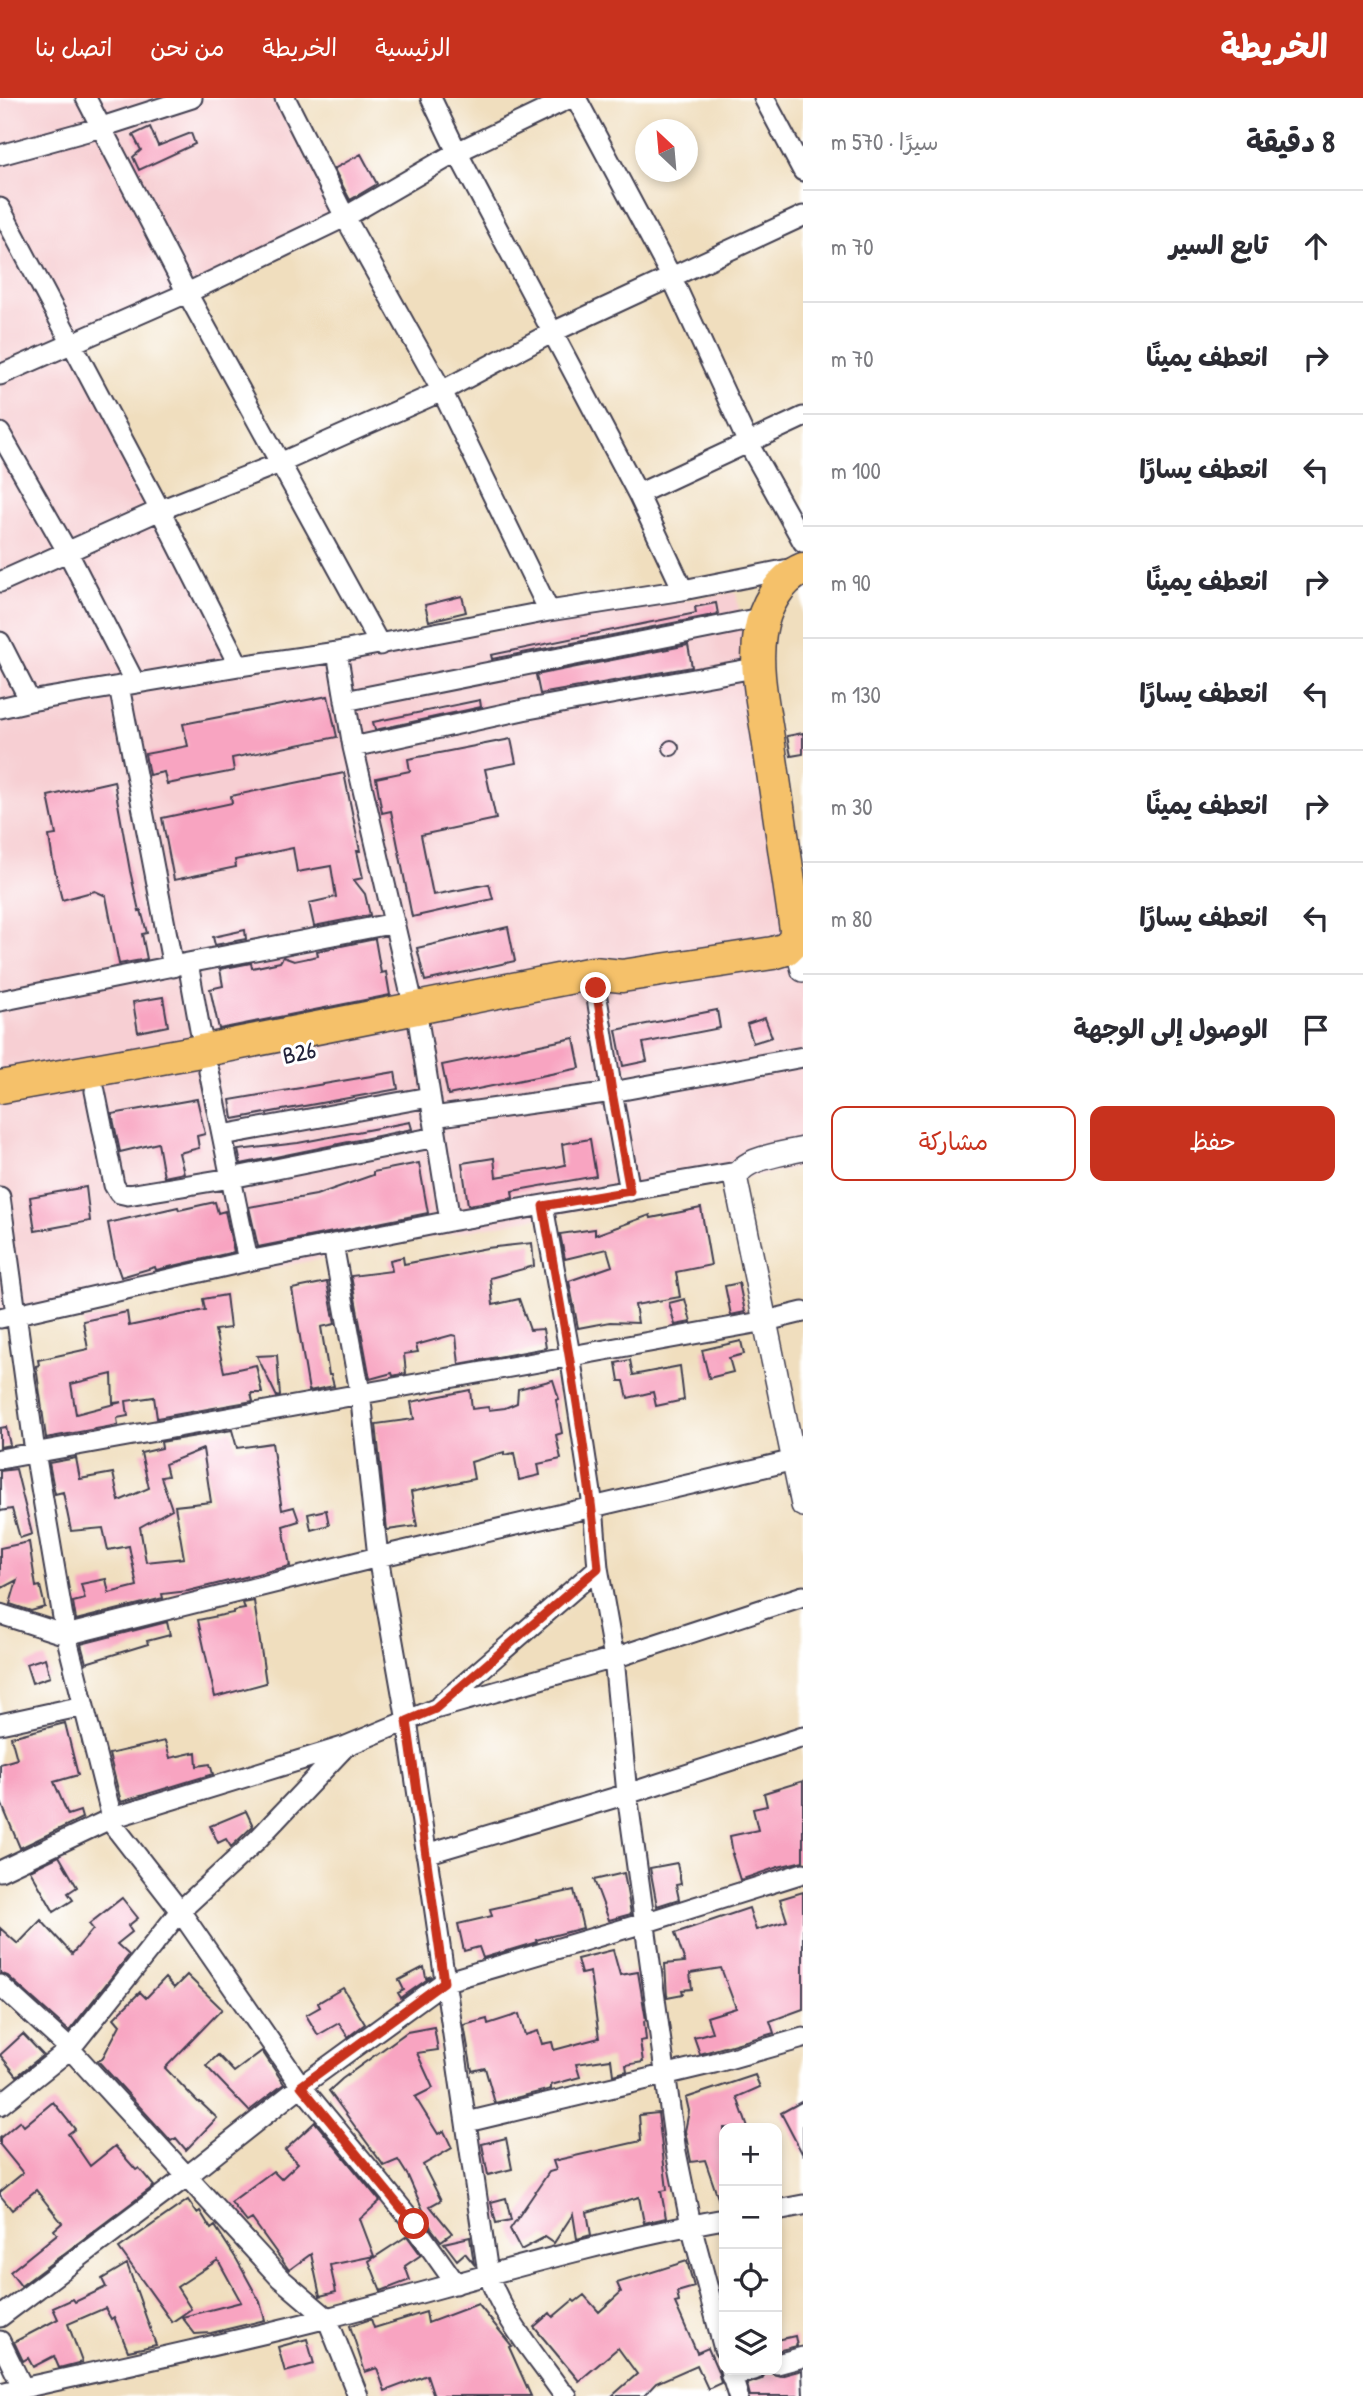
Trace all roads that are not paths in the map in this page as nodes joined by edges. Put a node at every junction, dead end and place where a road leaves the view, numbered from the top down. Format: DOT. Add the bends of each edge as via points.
graph roads {
  1 [pos="86,98"];
  2 [pos="192,98"];
  3 [pos="285,98"];
  4 [pos="431,98"];
  5 [pos="570,98"];
  6 [pos="576,98"];
  7 [pos="764,98"];
  8 [pos="102,127"];
  9 [pos="457,152"];
  10 [pos="0,155"];
  11 [pos="803,171"];
  12 [pos="0,208"];
  13 [pos="803,216"];
  14 [pos="345,217"];
  15 [pos="671,276"];
  16 [pos="187,293"];
  17 [pos="553,332"];
  18 [pos="70,343"];
  19 [pos="0,375"];
  20 [pos="442,391"];
  21 [pos="803,418"];
  22 [pos="0,433"];
  23 [pos="748,443"];
  24 [pos="280,463"];
  25 [pos="638,494"];
  26 [pos="160,510"];
  27 [pos="803,542"];
  28 [pos="67,551"];
  29 [pos="803,567"];
  30 [pos="0,582"];
  31 [pos="683,590"];
  32 [pos="549,611"];
  33 [pos="765,617"];
  34 [pos="0,642"];
  35 [pos="380,645"];
  36 [pos="337,652"];
  37 [pos="239,666"];
  38 [pos="760,667"];
  39 [pos="127,685"];
  40 [pos="30,701"];
  41 [pos="345,701"];
  42 [pos="0,708"];
  43 [pos="354,747"];
  44 [pos="395,923"];
  45 [pos="795,940"];
  46 [pos="181,965"];
  47 [pos="803,970"];
  48 [pos="604,979"];
  49 [pos="0,1000"];
  50 [pos="416,1017"];
  51 [pos="803,1057"];
  52 [pos="208,1060"];
  53 [pos="0,1087"];
  54 [pos="94,1091"];
  55 [pos="612,1092"];
  56 [pos="429,1097"];
  57 [pos="0,1109"];
  58 [pos="433,1117"];
  59 [pos="223,1135"];
  60 [pos="436,1137"];
  61 [pos="803,1149"];
  62 [pos="737,1172"];
  63 [pos="231,1178"];
  64 [pos="630,1191"];
  65 [pos="0,1197"];
  66 [pos="543,1206"];
  67 [pos="450,1221"];
  68 [pos="333,1244"];
  69 [pos="248,1261"];
  70 [pos="803,1311"];
  71 [pos="9,1317"];
  72 [pos="766,1321"];
  73 [pos="570,1355"];
  74 [pos="360,1392"];
  75 [pos="35,1452"];
  76 [pos="0,1459"];
  77 [pos="798,1459"];
  78 [pos="593,1506"];
  79 [pos="803,1506"];
  80 [pos="378,1557"];
  81 [pos="598,1568"];
  82 [pos="803,1596"];
  83 [pos="0,1614"];
  84 [pos="66,1635"];
  85 [pos="614,1658"];
  86 [pos="83,1706"];
  87 [pos="435,1709"];
  88 [pos="407,1721"];
  89 [pos="0,1724"];
  90 [pos="803,1737"];
  91 [pos="345,1746"];
  92 [pos="627,1794"];
  93 [pos="112,1818"];
  94 [pos="426,1854"];
  95 [pos="0,1871"];
  96 [pos="803,1873"];
  97 [pos="180,1911"];
  98 [pos="644,1923"];
  99 [pos="444,1982"];
  100 [pos="0,1985"];
  101 [pos="803,2038"];
  102 [pos="70,2049"];
  103 [pos="664,2075"];
  104 [pos="301,2086"];
  105 [pos="0,2105"];
  106 [pos="467,2122"];
  107 [pos="186,2177"];
  108 [pos="803,2205"];
  109 [pos="782,2209"];
  110 [pos="719,2220"];
  111 [pos="691,2225"];
  112 [pos="488,2273"];
  113 [pos="456,2284"];
  114 [pos="0,2317"];
  115 [pos="327,2318"];
  116 [pos="719,2330"];
  117 [pos="0,2341"];
  118 [pos="803,2357"];
  119 [pos="782,2363"];
  120 [pos="731,2375"];
  121 [pos="23,2388"];
  122 [pos="0,2393"];
  123 [pos="559,2394"];
  124 [pos="358,2396"];
  125 [pos="738,2396"];
  1 -- 8 [label="street"];
  2 -- 8 [label="street"];
  3 -- 14 [label="street"];
  4 -- 9 [label="street"];
  5 -- 9 [label="street"];
  6 -- 15 [label="street"];
  7 -- 11 [label="street"];
  8 -- 10 [label="street"];
  8 -- 16 [label="street"];
  9 -- 14 [label="street"];
  9 -- 17 [label="street"];
  12 -- 18 [label="street"];
  13 -- 15 [label="street"];
  14 -- 16 [label="street"];
  14 -- 20 [label="street"];
  15 -- 17 [label="street"];
  15 -- 23 [label="street"];
  16 -- 18 [label="street"];
  16 -- 24 [label="street"];
  17 -- 20 [label="street"];
  17 -- 25 [label="street"];
  18 -- 19 [label="street"];
  18 -- 26 [label="street"];
  20 -- 24 [label="street"];
  20 -- 32 [label="street"];
  21 -- 23 [label="street"];
  22 -- 28 [label="street"];
  23 -- 25 [label="street"];
  23 -- 27 [label="street"];
  24 -- 26 [label="street"];
  24 -- 35 [label="street"];
  25 -- 31 [label="street"];
  26 -- 28 [label="street"];
  26 -- 37 [label="street"];
  28 -- 30 [label="street"];
  28 -- 39 [label="street"];
  29 -- 31 [label="street"];
  29 -- 33 [label="highway" via="778,590"];
  31 -- 32 [label="street"];
  32 -- 35 [label="street"];
  33 -- 38 [label="highway" via="759,638"];
  33 -- 41 [label="street"];
  34 -- 40 [label="street"];
  35 -- 36 [label="street"];
  36 -- 37 [label="street"];
  36 -- 41 [label="street"];
  37 -- 39 [label="street"];
  38 -- 43 [label="street" via="523,710"];
  38 -- 45 [label="highway"];
  39 -- 40 [label="street"];
  39 -- 46 [label="street"];
  40 -- 42 [label="street"];
  41 -- 43 [label="street"];
  43 -- 44 [label="street"];
  44 -- 46 [label="street"];
  44 -- 50 [label="street"];
  45 -- 47 [label="street"];
  45 -- 48 [label="highway, B26" via="773,953"];
  46 -- 49 [label="street"];
  46 -- 52 [label="street"];
  48 -- 50 [label="highway, B26"];
  48 -- 55 [label="street"];
  50 -- 52 [label="highway, B26"];
  50 -- 56 [label="street"];
  51 -- 55 [label="street"];
  52 -- 53 [label="highway, B26"];
  52 -- 54 [label="highway, B26"];
  52 -- 59 [label="street"];
  54 -- 57 [label="highway, B26"];
  54 -- 63 [label="street" via="119,1193"];
  55 -- 58 [label="street"];
  55 -- 64 [label="street"];
  56 -- 58 [label="street"];
  56 -- 59 [label="street"];
  58 -- 60 [label="street"];
  59 -- 63 [label="street"];
  60 -- 63 [label="street"];
  60 -- 67 [label="street"];
  61 -- 62 [label="street" via="748,1163"];
  62 -- 64 [label="street"];
  62 -- 72 [label="street"];
  63 -- 69 [label="street"];
  64 -- 66 [label="street"];
  65 -- 71 [label="street"];
  66 -- 67 [label="street"];
  66 -- 73 [label="street"];
  67 -- 68 [label="street"];
  68 -- 69 [label="street"];
  68 -- 74 [label="street"];
  69 -- 71 [label="street"];
  70 -- 72 [label="street"];
  71 -- 75 [label="street"];
  72 -- 73 [label="street"];
  72 -- 77 [label="street"];
  73 -- 74 [label="street"];
  73 -- 78 [label="street"];
  74 -- 75 [label="street"];
  74 -- 80 [label="street"];
  75 -- 76 [label="street"];
  75 -- 84 [label="street"];
  77 -- 78 [label="street"];
  77 -- 79 [label="street"];
  78 -- 80 [label="street"];
  78 -- 81 [label="street"];
  80 -- 84 [label="street"];
  80 -- 88 [label="street"];
  81 -- 85 [label="street"];
  81 -- 87 [label="street"];
  82 -- 85 [label="street"];
  83 -- 84 [label="street"];
  84 -- 86 [label="street"];
  85 -- 87 [label="street"];
  85 -- 92 [label="street"];
  86 -- 89 [label="street"];
  86 -- 93 [label="street"];
  87 -- 88 [label="street"];
  88 -- 91 [label="street"];
  88 -- 94 [label="street"];
  90 -- 92 [label="street"];
  91 -- 93 [label="street"];
  91 -- 97 [label="street" via="257,1840"];
  92 -- 94 [label="street"];
  92 -- 98 [label="street"];
  93 -- 95 [label="street"];
  93 -- 97 [label="street" via="121,1839"];
  94 -- 99 [label="street"];
  96 -- 98 [label="street"];
  97 -- 102 [label="street"];
  97 -- 104 [label="street"];
  98 -- 99 [label="street"];
  98 -- 103 [label="street"];
  99 -- 104 [label="street"];
  99 -- 106 [label="street"];
  100 -- 102 [label="street"];
  101 -- 103 [label="street"];
  102 -- 105 [label="street"];
  102 -- 107 [label="street"];
  103 -- 106 [label="street"];
  103 -- 111 [label="street"];
  104 -- 107 [label="street"];
  104 -- 113 [label="street"];
  106 -- 112 [label="street"];
  107 -- 114 [label="street"];
  107 -- 115 [label="street" via="280,2278"];
  108 -- 109 [label="street"];
  110 -- 111 [label="street"];
  111 -- 112 [label="street"];
  111 -- 116 [label="street"];
  112 -- 113 [label="street"];
  112 -- 123 [label="street" via="495,2296"];
  113 -- 115 [label="street"];
  115 -- 121 [label="street"];
  115 -- 124 [label="street"];
  117 -- 121 [label="street"];
  118 -- 119 [label="street"];
  120 -- 125 [label="street"];
  121 -- 122 [label="street"];
}
